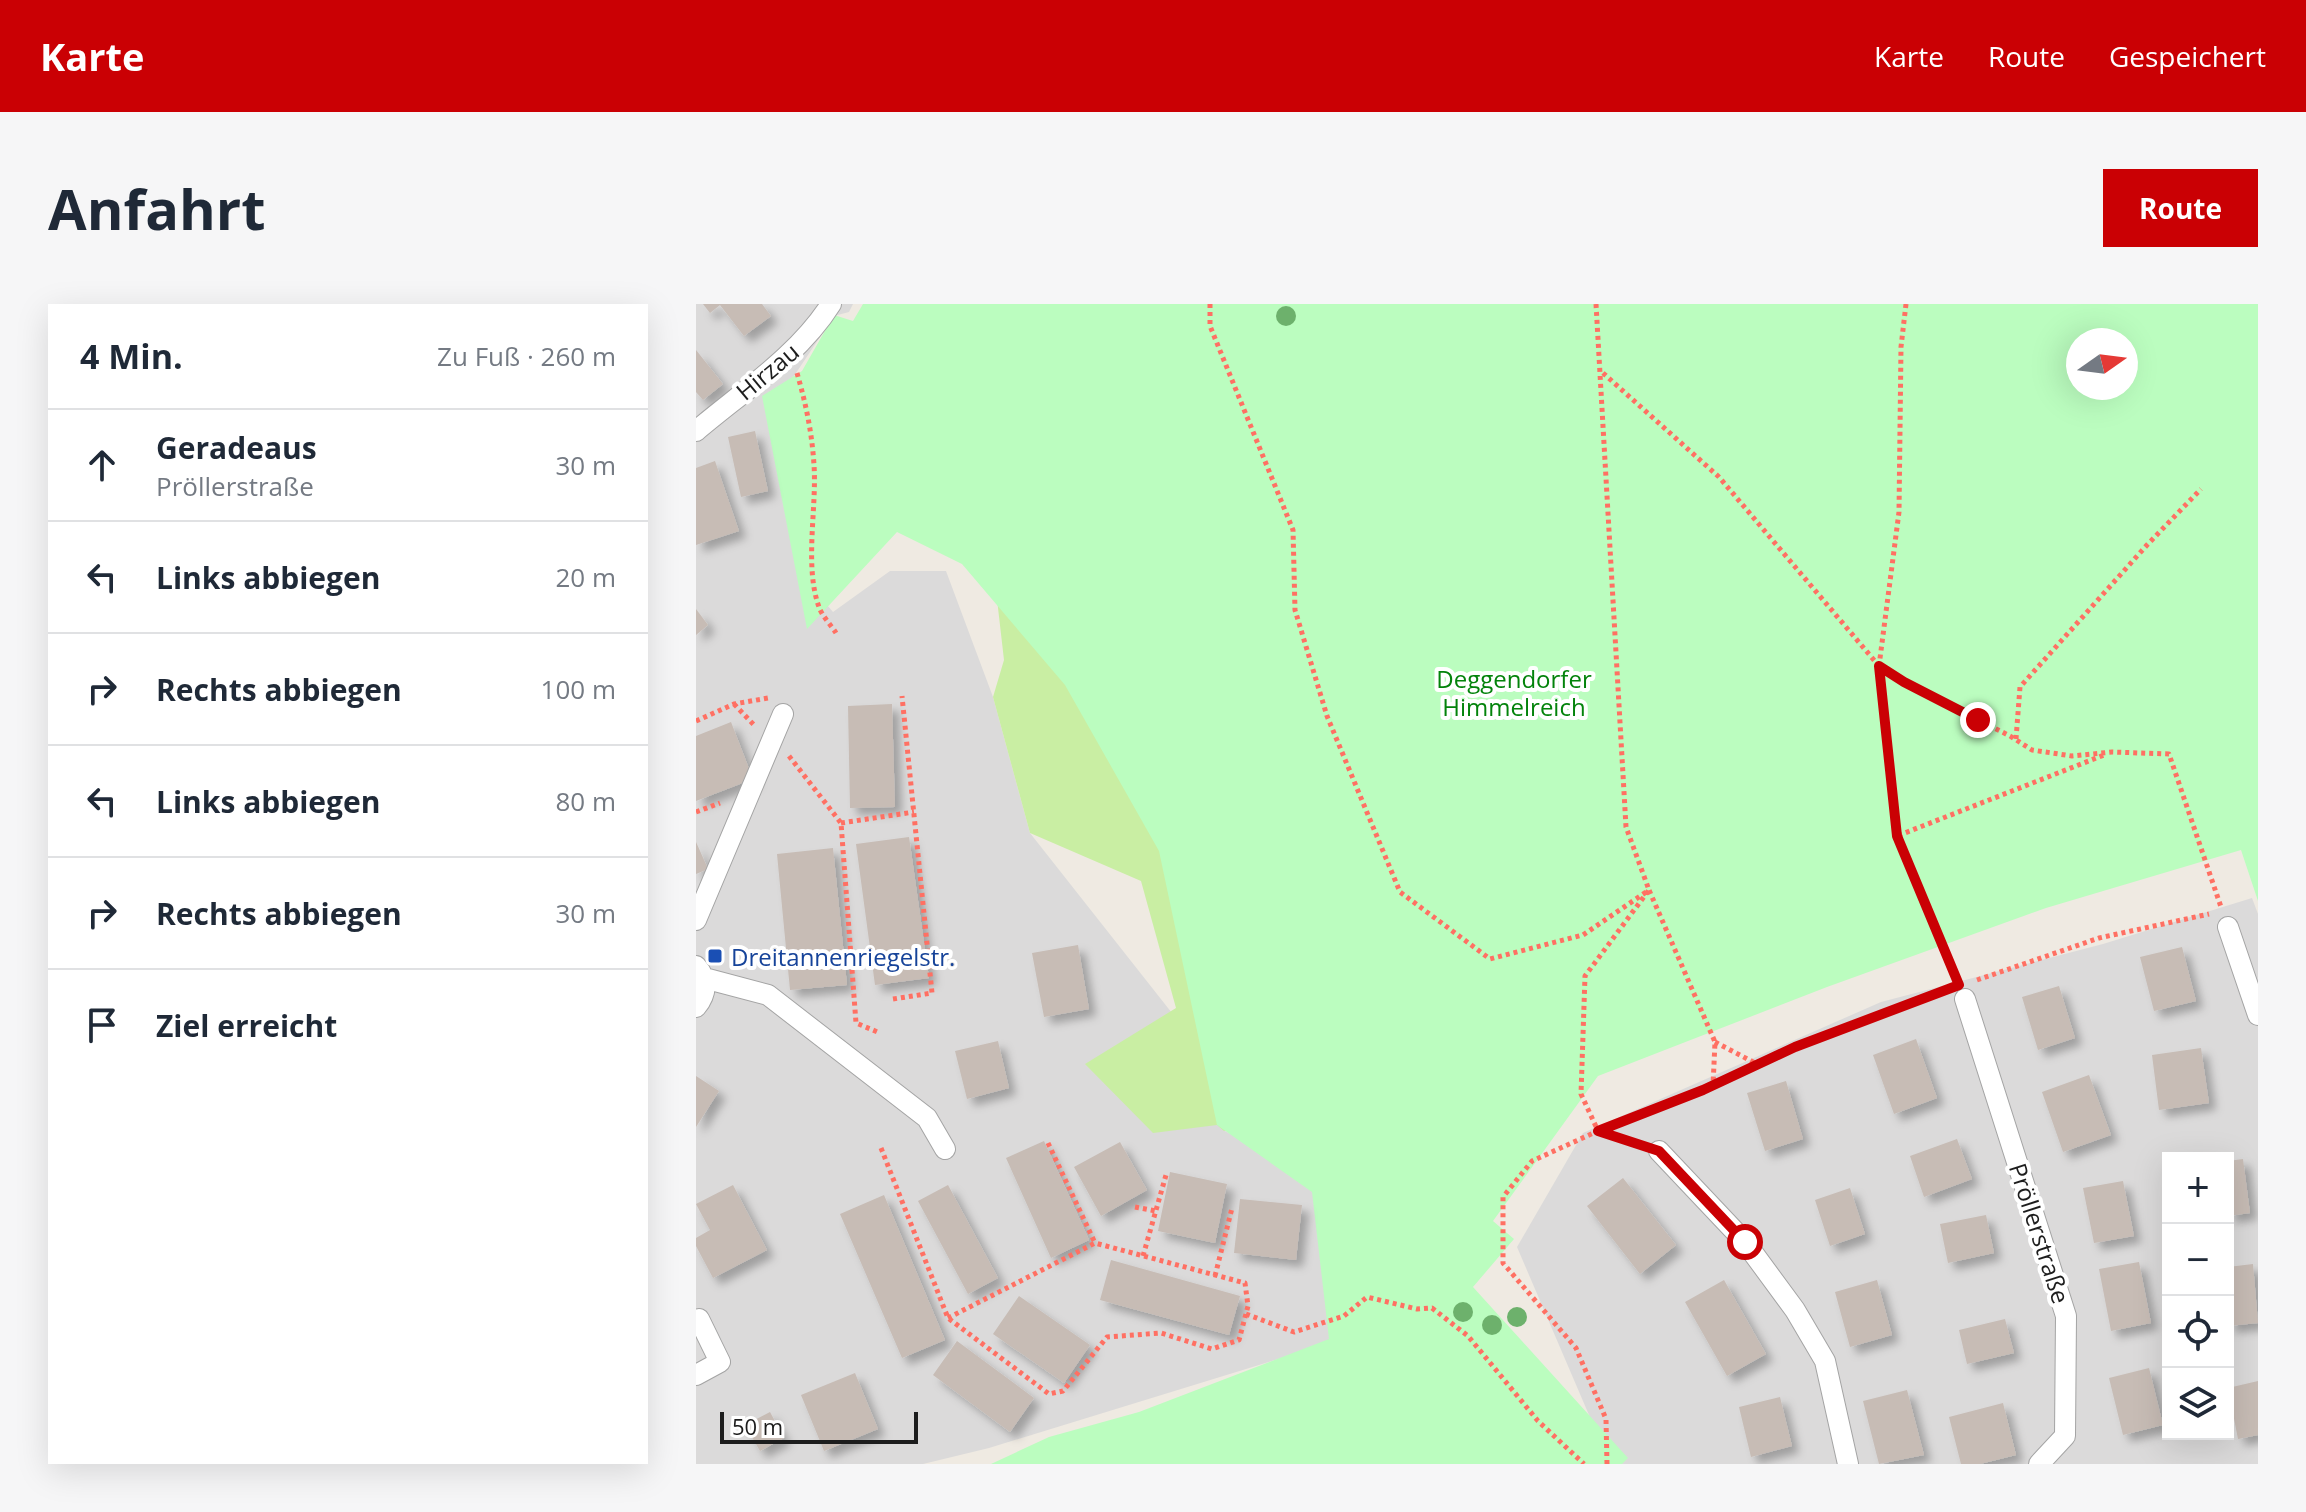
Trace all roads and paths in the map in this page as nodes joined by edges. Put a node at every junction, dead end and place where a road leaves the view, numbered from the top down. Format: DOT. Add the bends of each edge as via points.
graph roads {
  1 [pos="831,304"];
  2 [pos="1210,304"];
  3 [pos="1596,304"];
  4 [pos="1906,304"];
  5 [pos="791,353"];
  6 [pos="1602,372"];
  7 [pos="696,431"];
  8 [pos="2201,489"];
  9 [pos="836,633"];
  10 [pos="1879,666"];
  11 [pos="902,696"];
  12 [pos="734,704"];
  13 [pos="783,714"];
  14 [pos="696,721"];
  15 [pos="774,736"];
  16 [pos="2016,739"];
  17 [pos="2112,752"];
  18 [pos="914,812"];
  19 [pos="841,823"];
  20 [pos="1897,836"];
  21 [pos="1649,890"];
  22 [pos="696,920"];
  23 [pos="2228,927"];
  24 [pos="700,972"];
  25 [pos="1962,992"];
  26 [pos="893,999"];
  27 [pos="696,1007"];
  28 [pos="2258,1015"];
  29 [pos="880,1033"];
  30 [pos="1715,1042"];
  31 [pos="1758,1064"];
  32 [pos="1713,1086"];
  33 [pos="1598,1131"];
  34 [pos="1048,1143"];
  35 [pos="881,1148"];
  36 [pos="945,1149"];
  37 [pos="1659,1151"];
  38 [pos="1166,1175"];
  39 [pos="1135,1207"];
  40 [pos="1232,1208"];
  41 [pos="1156,1211"];
  42 [pos="1095,1243"];
  43 [pos="1143,1256"];
  44 [pos="1215,1276"];
  45 [pos="1246,1314"];
  46 [pos="948,1318"];
  47 [pos="696,1320"];
  48 [pos="696,1375"];
  49 [pos="1584,1464"];
  50 [pos="1607,1464"];
  51 [pos="1848,1464"];
  52 [pos="2039,1464"];
  1 -- 5 [label="street, Hirzau"];
  2 -- 21 [label="path" via="1210,326 1293,530 1295,610 1327,716 1400,892 1490,959 1583,935"];
  3 -- 6 [label="path"];
  4 -- 10 [label="path" via="1899,512"];
  5 -- 7 [label="street, Hirzau"];
  5 -- 9 [label="path" via="808,411 814,468 815,589 820,609"];
  6 -- 10 [label="path" via="1719,477"];
  6 -- 21 [label="path" via="1626,827"];
  8 -- 16 [label="path" via="2020,687"];
  10 -- 16 [label="path"];
  10 -- 20 [label="path"];
  11 -- 18 [label="path"];
  12 -- 14 [label="path"];
  13 -- 15 [label="street"];
  15 -- 19 [label="path"];
  15 -- 22 [label="street"];
  16 -- 17 [label="path" via="2032,750 2072,756"];
  17 -- 20 [label="path"];
  17 -- 25 [label="path" via="2169,754 2222,911 2099,938"];
  18 -- 19 [label="path"];
  18 -- 26 [label="path" via="932,993"];
  19 -- 29 [label="path" via="856,1023"];
  20 -- 25 [label="path"];
  21 -- 30 [label="path"];
  21 -- 33 [label="path" via="1585,976 1581,1094"];
  23 -- 28 [label="street"];
  24 -- 27 [label="street" via="703,998"];
  24 -- 36 [label="street" via="768,995 927,1118"];
  25 -- 31 [label="path"];
  25 -- 52 [label="street, Pröllerstraße" via="2066,1316 2065,1436"];
  30 -- 31 [label="path"];
  30 -- 32 [label="path"];
  31 -- 32 [label="path"];
  32 -- 33 [label="path"];
  33 -- 37 [label="path"];
  33 -- 50 [label="path" via="1532,1161 1503,1197 1503,1263 1576,1348 1606,1419"];
  34 -- 42 [label="path"];
  35 -- 46 [label="path"];
  37 -- 51 [label="street" via="1745,1242 1795,1310 1825,1361"];
  38 -- 41 [label="path"];
  39 -- 41 [label="path"];
  40 -- 44 [label="path"];
  41 -- 43 [label="path"];
  42 -- 43 [label="path"];
  42 -- 46 [label="path"];
  43 -- 44 [label="path"];
  44 -- 45 [label="path" via="1245,1283"];
  45 -- 46 [label="path" via="1239,1340 1212,1349 1161,1333 1107,1337 1063,1391 1049,1394"];
  45 -- 49 [label="path" via="1294,1332 1344,1316 1367,1297 1432,1308 1468,1336 1538,1421"];
  47 -- 48 [label="street" via="720,1362"];
}
